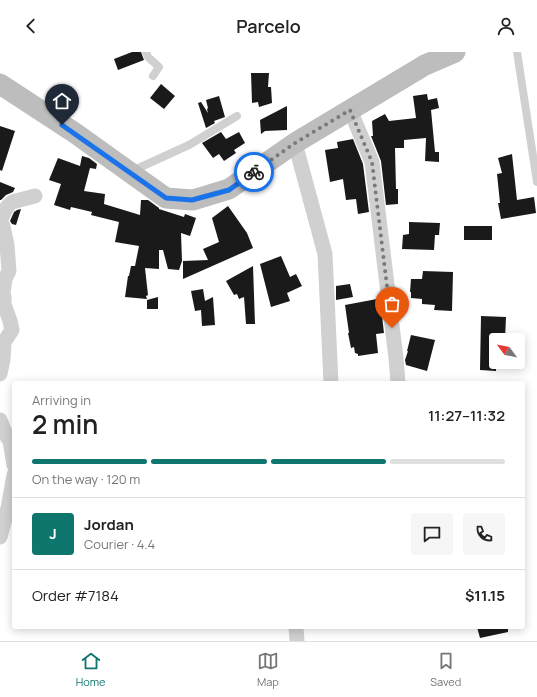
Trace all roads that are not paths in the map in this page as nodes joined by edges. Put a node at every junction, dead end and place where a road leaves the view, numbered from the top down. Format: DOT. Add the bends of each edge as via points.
graph roads {
  1 [pos="146,52"];
  2 [pos="455,52"];
  3 [pos="517,52"];
  4 [pos="153,76"];
  5 [pos="0,84"];
  6 [pos="350,110"];
  7 [pos="237,116"];
  8 [pos="295,143"];
  9 [pos="130,172"];
  10 [pos="537,182"];
  11 [pos="35,196"];
  12 [pos="0,374"];
  13 [pos="331,381"];
  14 [pos="398,381"];
  15 [pos="0,420"];
  16 [pos="12,453"];
  17 [pos="12,486"];
  18 [pos="0,537"];
  19 [pos="296,629"];
  20 [pos="297,641"];
  1 -- 4 [label="lane" via="159,67"];
  2 -- 6 [label="main road" via="425,65"];
  3 -- 10 [label="lane"];
  5 -- 9 [label="main road"];
  6 -- 8 [label="main road"];
  6 -- 14 [label="street" via="372,162"];
  7 -- 9 [label="lane" via="189,145"];
  8 -- 9 [label="main road" via="229,190 192,200 166,198"];
  8 -- 13 [label="street" via="325,254"];
  11 -- 12 [label="street" via="12,202 0,222 7,245 9,271 3,292 4,304 12,330 4,342"];
  15 -- 16 [label="street" via="10,441"];
  17 -- 18 [label="street"];
  19 -- 20 [label="street"];
}
